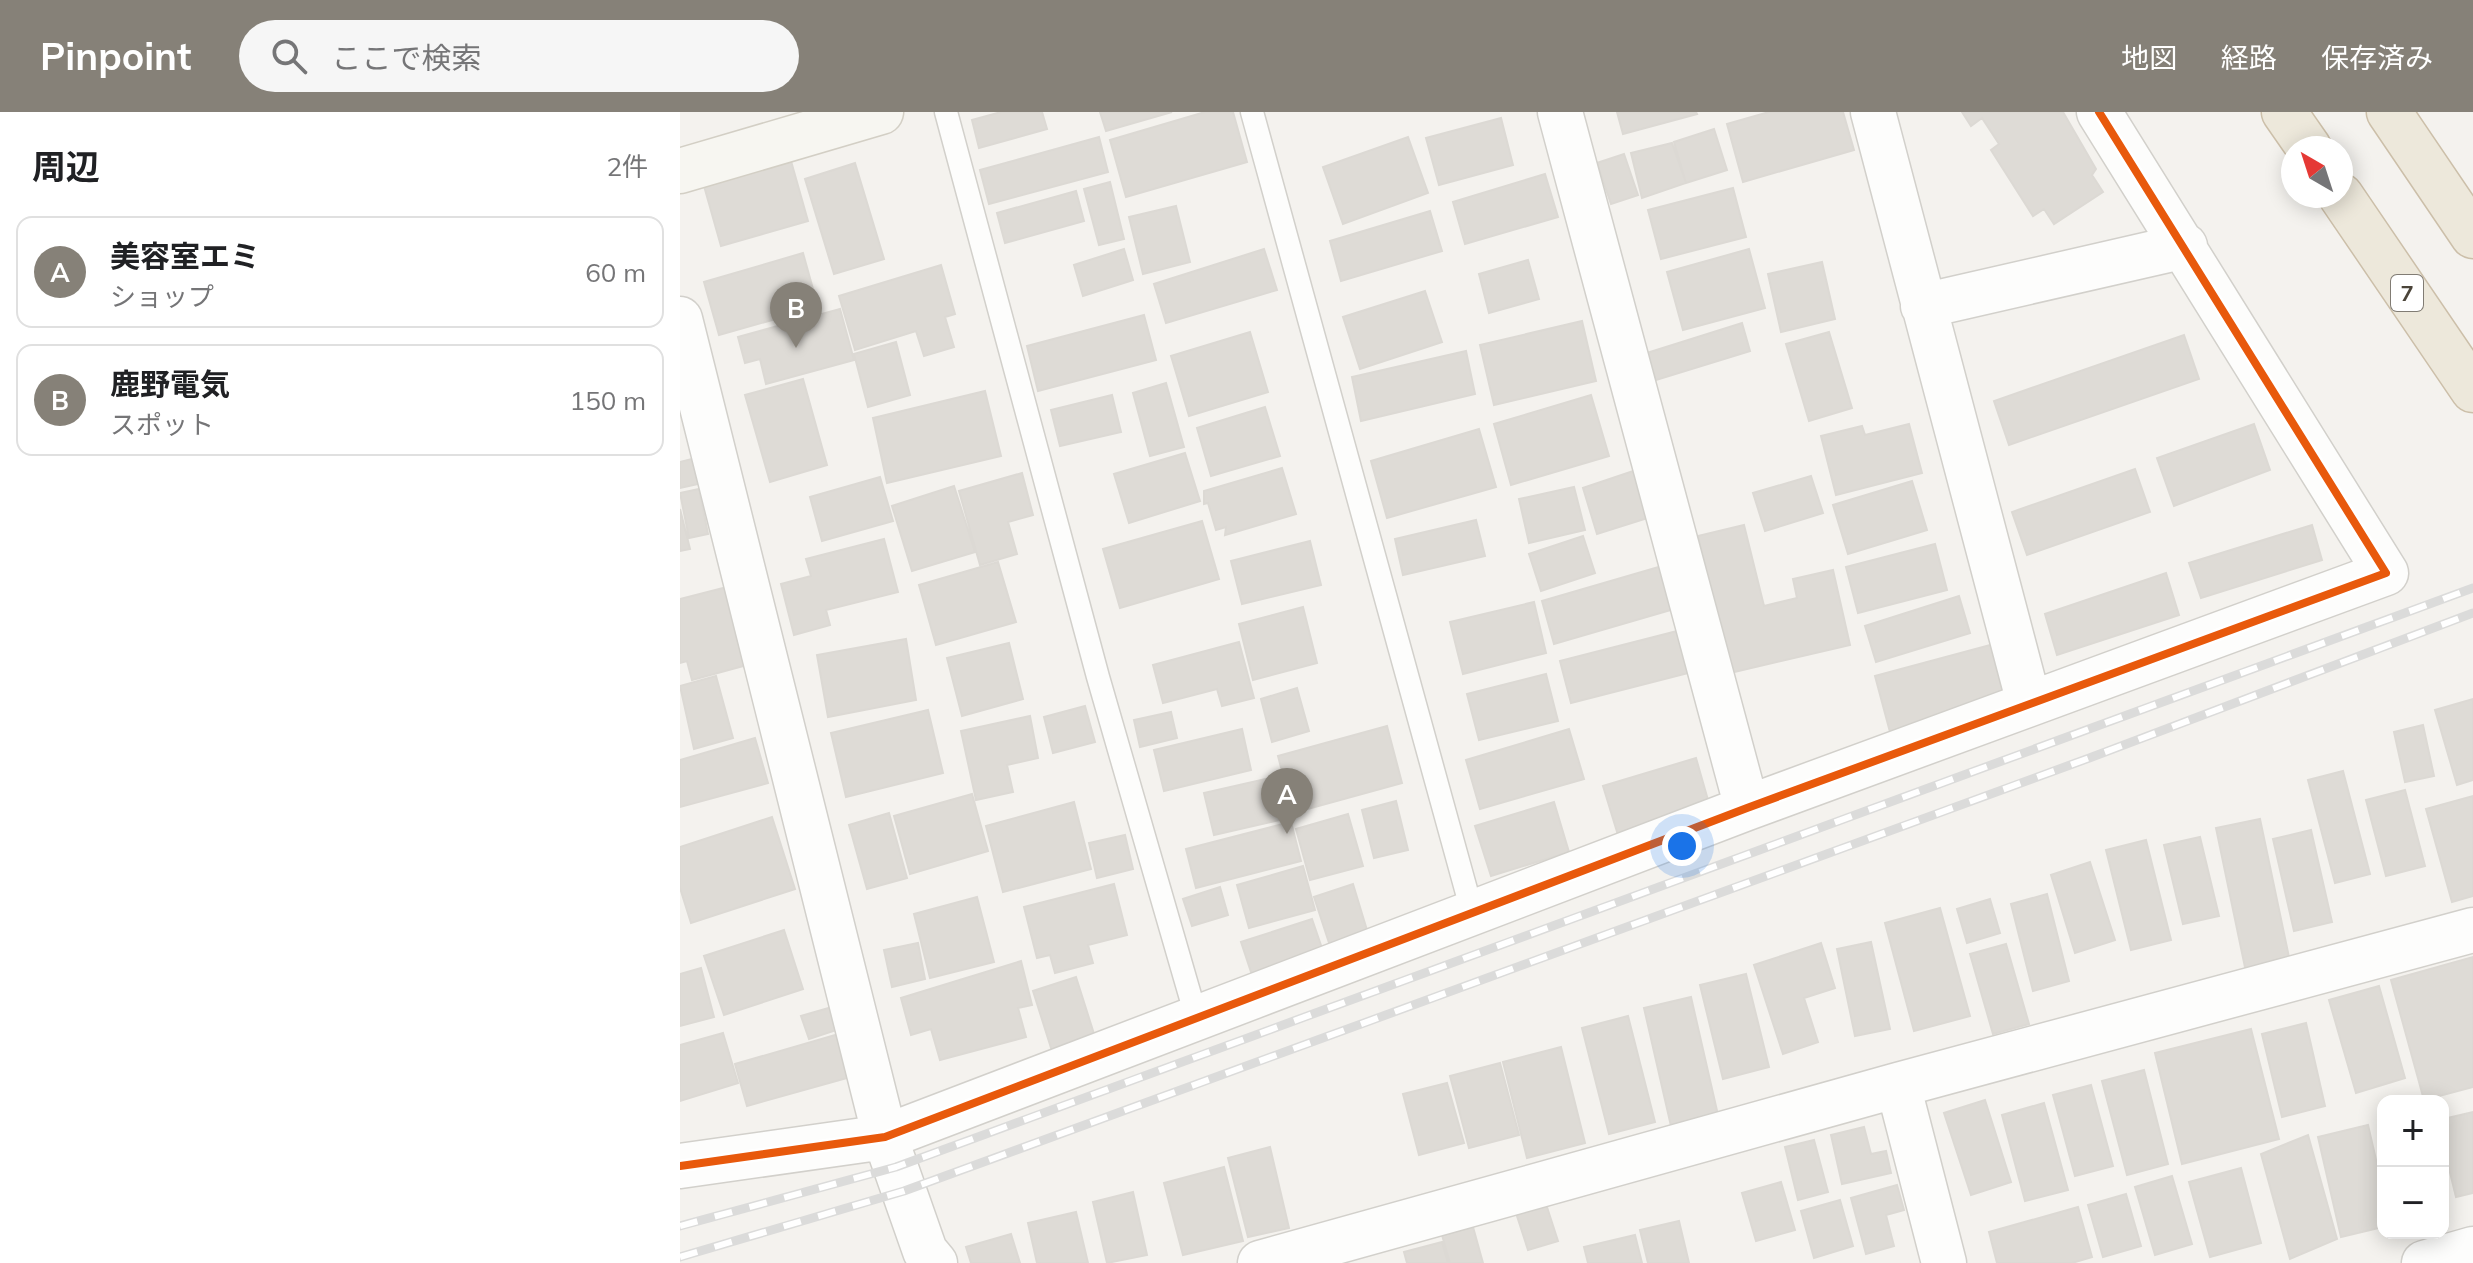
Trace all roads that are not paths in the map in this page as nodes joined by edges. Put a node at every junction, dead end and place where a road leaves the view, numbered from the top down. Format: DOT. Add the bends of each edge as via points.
graph roads {
  1 [pos="881,112"];
  2 [pos="946,112"];
  3 [pos="1252,112"];
  4 [pos="1560,112"];
  5 [pos="1873,112"];
  6 [pos="2099,112"];
  7 [pos="2284,112"];
  8 [pos="2389,112"];
  9 [pos="2301,136"];
  10 [pos="680,171"];
  11 [pos="2349,208"];
  12 [pos="2473,236"];
  13 [pos="2185,246"];
  14 [pos="1923,306"];
  15 [pos="680,319"];
  16 [pos="2473,390"];
  17 [pos="2029,703"];
  18 [pos="1747,808"];
  19 [pos="1473,915"];
  20 [pos="2473,930"];
  21 [pos="1196,1016"];
  22 [pos="1898,1085"];
  23 [pos="885,1137"];
  24 [pos="680,1166"];
  25 [pos="2473,1249"];
  26 [pos="935,1263"];
  27 [pos="1260,1263"];
  28 [pos="1944,1263"];
  29 [pos="2424,1263"];
  1 -- 10 [label="street"];
  2 -- 21 [label="lane"];
  3 -- 19 [label="lane"];
  4 -- 18 [label="street"];
  5 -- 14 [label="street"];
  6 -- 13 [label="street"];
  7 -- 9 [label="highway"];
  8 -- 12 [label="highway"];
  11 -- 16 [label="highway, 7"];
  13 -- 14 [label="street"];
  13 -- 17 [label="street" via="2386,573"];
  14 -- 17 [label="street"];
  15 -- 23 [label="street"];
  17 -- 18 [label="street"];
  18 -- 19 [label="street"];
  19 -- 21 [label="street"];
  20 -- 22 [label="street"];
  21 -- 23 [label="street"];
  22 -- 27 [label="street"];
  22 -- 28 [label="street"];
  23 -- 24 [label="street"];
  23 -- 26 [label="street" via="925,1251"];
  25 -- 29 [label="street"];
}
